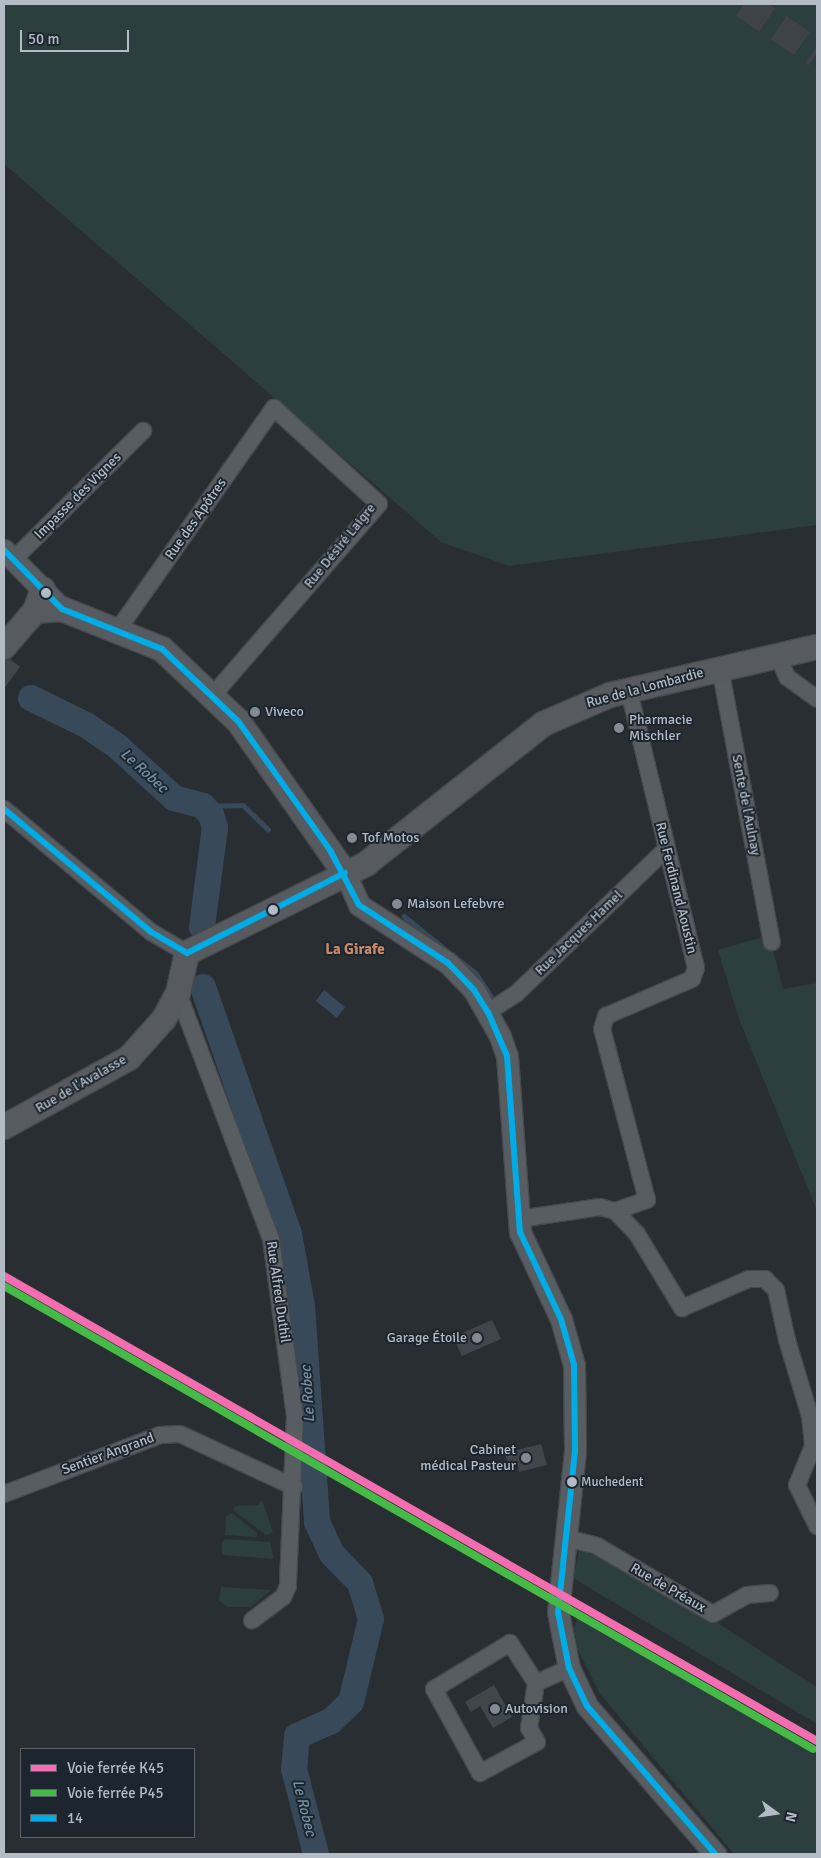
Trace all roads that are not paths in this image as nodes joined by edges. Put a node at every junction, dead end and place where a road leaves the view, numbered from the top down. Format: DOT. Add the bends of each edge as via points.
graph roads {
  1 [pos="274,408"];
  2 [pos="143,431"];
  3 [pos="8,556"];
  4 [pos="39,600"];
  5 [pos="117,631"];
  6 [pos="4,647"];
  7 [pos="817,647"];
  8 [pos="778,655"];
  9 [pos="720,668"];
  10 [pos="629,691"];
  11 [pos="212,696"];
  12 [pos="817,699"];
  13 [pos="4,809"];
  14 [pos="666,849"];
  15 [pos="344,873"];
  16 [pos="772,942"];
  17 [pos="187,953"];
  18 [pos="178,993"];
  19 [pos="488,1012"];
  20 [pos="4,1126"];
  21 [pos="615,1211"];
  22 [pos="519,1220"];
  23 [pos="294,1486"];
  24 [pos="4,1494"];
  25 [pos="817,1526"];
  26 [pos="566,1538"];
  27 [pos="770,1593"];
  28 [pos="252,1620"];
  29 [pos="569,1668"];
  30 [pos="536,1683"];
  31 [pos="715,1854"];
  1 -- 5 [label="street, Rue des Apôtres"];
  1 -- 11 [label="street, Rue Désiré Laigre" via="379,504"];
  2 -- 3 [label="street, Impasse des Vignes"];
  3 -- 4 [label="street"];
  4 -- 5 [label="main road"];
  4 -- 6 [label="main road"];
  5 -- 11 [label="main road" via="162,649"];
  7 -- 8 [label="main road, Rue de la Lombardie"];
  8 -- 9 [label="main road, Rue de la Lombardie"];
  8 -- 12 [label="street" via="787,677"];
  9 -- 10 [label="main road, Rue de la Lombardie"];
  9 -- 16 [label="street, Sente de l'Aulnay"];
  10 -- 14 [label="street, Rue Ferdinand Aoustin"];
  10 -- 15 [label="main road, Rue de la Lombardie" via="574,708 543,724 384,851"];
  11 -- 15 [label="main road" via="238,720"];
  13 -- 17 [label="street" via="151,932"];
  14 -- 19 [label="street, Rue Jacques Hamel" via="516,994"];
  14 -- 21 [label="street, Rue Ferdinand Aoustin" via="696,968 692,980 606,1016 602,1029 646,1200"];
  15 -- 17 [label="main road, Rue de la Lombardie"];
  15 -- 19 [label="street" via="359,905 448,963 474,990"];
  17 -- 18 [label="main road, Rue de l'Avalasse"];
  18 -- 20 [label="main road, Rue de l'Avalasse" via="164,1020 129,1058"];
  18 -- 23 [label="street, Rue Alfred Duthil" via="271,1239 295,1416"];
  19 -- 22 [label="street" via="507,1056"];
  21 -- 22 [label="street" via="600,1207"];
  21 -- 25 [label="street" via="636,1234 682,1308 749,1279 765,1279 776,1290 786,1340 810,1416 813,1446 796,1485 805,1510"];
  22 -- 26 [label="street" via="520,1232 561,1319 574,1365 577,1411"];
  23 -- 24 [label="street, Sentier Angrand" via="180,1434 160,1436"];
  23 -- 28 [label="street, Rue Alfred Duthil" via="288,1586 283,1597"];
  26 -- 27 [label="street, Rue de Préaux" via="597,1546 713,1614 746,1595"];
  26 -- 29 [label="street" via="558,1612"];
  29 -- 30 [label="street"];
  29 -- 31 [label="street" via="587,1706"];
  30 -- 30 [label="street" via="529,1728 537,1742 480,1773 434,1689 510,1643"];
}
